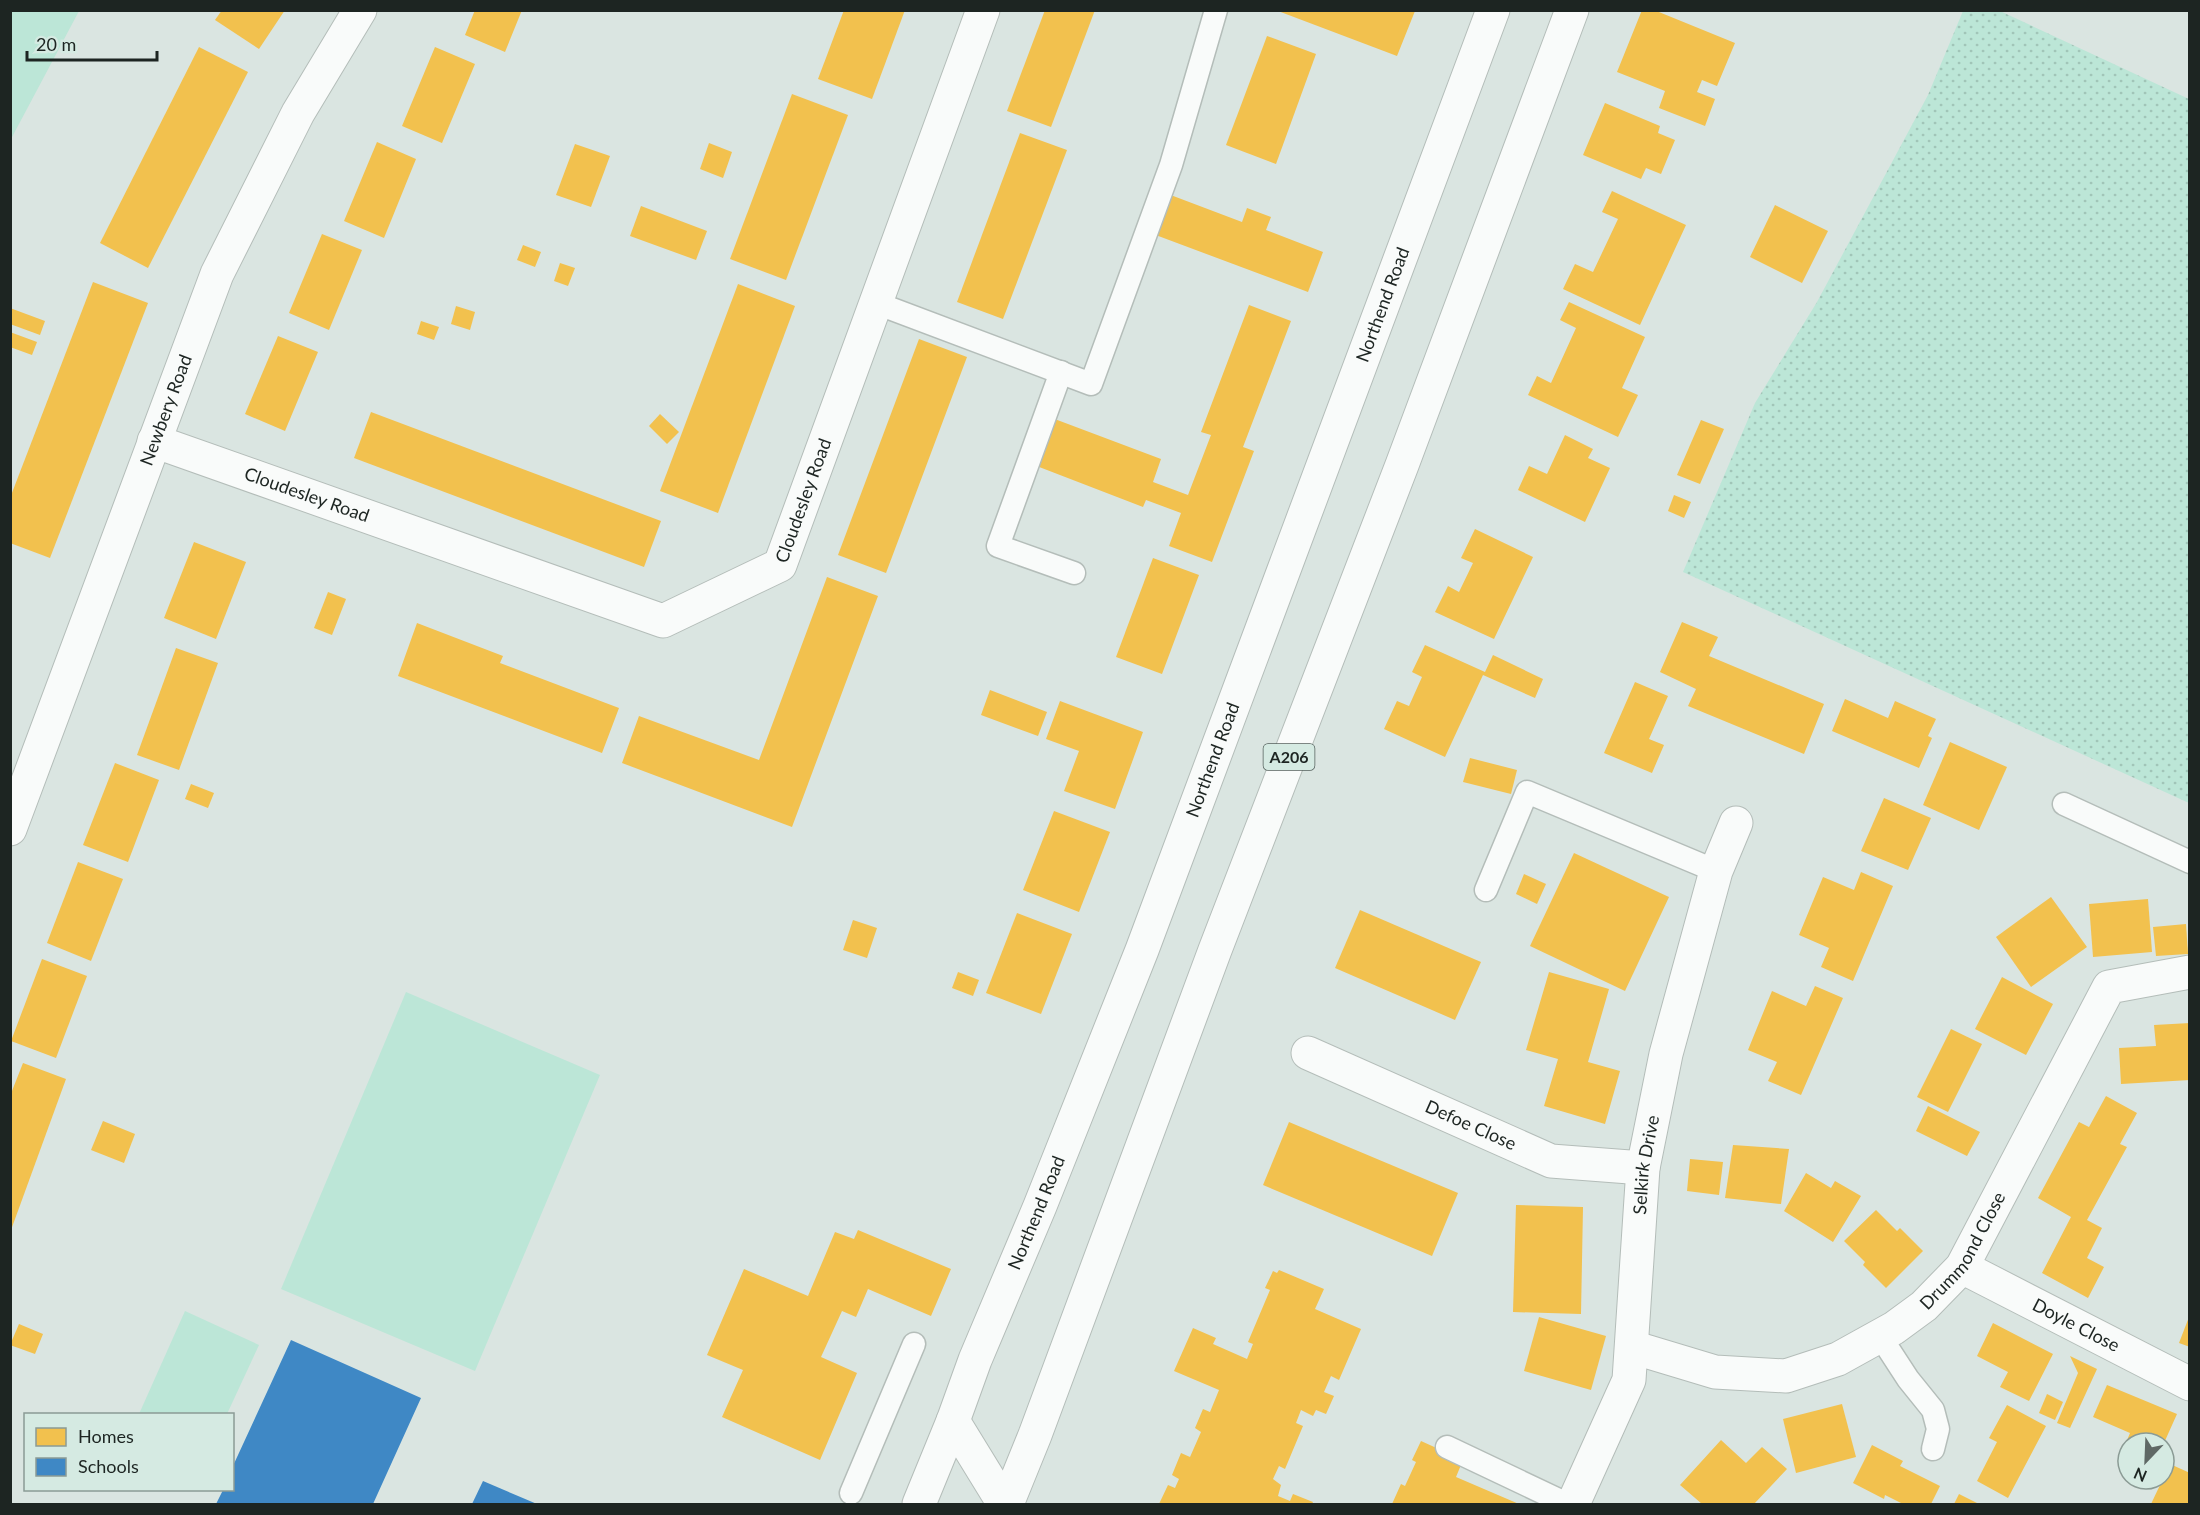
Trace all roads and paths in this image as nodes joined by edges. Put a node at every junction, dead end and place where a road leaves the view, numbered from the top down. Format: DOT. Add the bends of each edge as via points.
graph roads {
  1 [pos="360,10"];
  2 [pos="982,10"];
  3 [pos="1216,10"];
  4 [pos="1493,10"];
  5 [pos="1572,10"];
  6 [pos="876,303"];
  7 [pos="1061,372"];
  8 [pos="154,441"];
  9 [pos="1074,573"];
  10 [pos="2064,804"];
  11 [pos="1736,823"];
  12 [pos="10,829"];
  13 [pos="2190,862"];
  14 [pos="1716,871"];
  15 [pos="1486,890"];
  16 [pos="2190,972"];
  17 [pos="1308,1053"];
  18 [pos="1643,1168"];
  19 [pos="1962,1267"];
  20 [pos="1880,1336"];
  21 [pos="914,1344"];
  22 [pos="1632,1347"];
  23 [pos="2190,1384"];
  24 [pos="953,1421"];
  25 [pos="1447,1448"];
  26 [pos="1933,1449"];
  27 [pos="851,1493"];
  28 [pos="919,1504"];
  29 [pos="1006,1504"];
  30 [pos="1567,1504"];
  31 [pos="1573,1504"];
  1 -- 8 [label="street, Newbery Road" via="298,113 217,274"];
  2 -- 6 [label="street, Cloudesley Road"];
  3 -- 7 [label="lane" via="1171,165 1091,384"];
  4 -- 24 [label="street, Northend Road" via="1142,950"];
  5 -- 29 [label="street, A206"];
  6 -- 7 [label="lane"];
  6 -- 8 [label="street, Cloudesley Road" via="780,565 663,621"];
  7 -- 9 [label="lane" via="998,546"];
  8 -- 12 [label="street, Newbery Road"];
  10 -- 13 [label="lane"];
  11 -- 14 [label="street, Selkirk Drive"];
  14 -- 15 [label="lane" via="1527,792"];
  14 -- 18 [label="street, Selkirk Drive" via="1666,1054"];
  16 -- 19 [label="street, Drummond Close" via="2109,987"];
  17 -- 18 [label="street, Defoe Close" via="1551,1161"];
  18 -- 22 [label="street, Selkirk Drive"];
  19 -- 20 [label="street, Drummond Close" via="1924,1306"];
  19 -- 23 [label="street, Doyle Close"];
  20 -- 22 [label="street, Drummond Close" via="1838,1359 1786,1376 1715,1372"];
  20 -- 26 [label="lane" via="1933,1410 1938,1429"];
  21 -- 27 [label="lane"];
  22 -- 31 [label="street, Selkirk Drive" via="1629,1380"];
  24 -- 28 [label="street, Northend Road"];
  24 -- 29 [label="street"];
  25 -- 30 [label="lane"];
}
